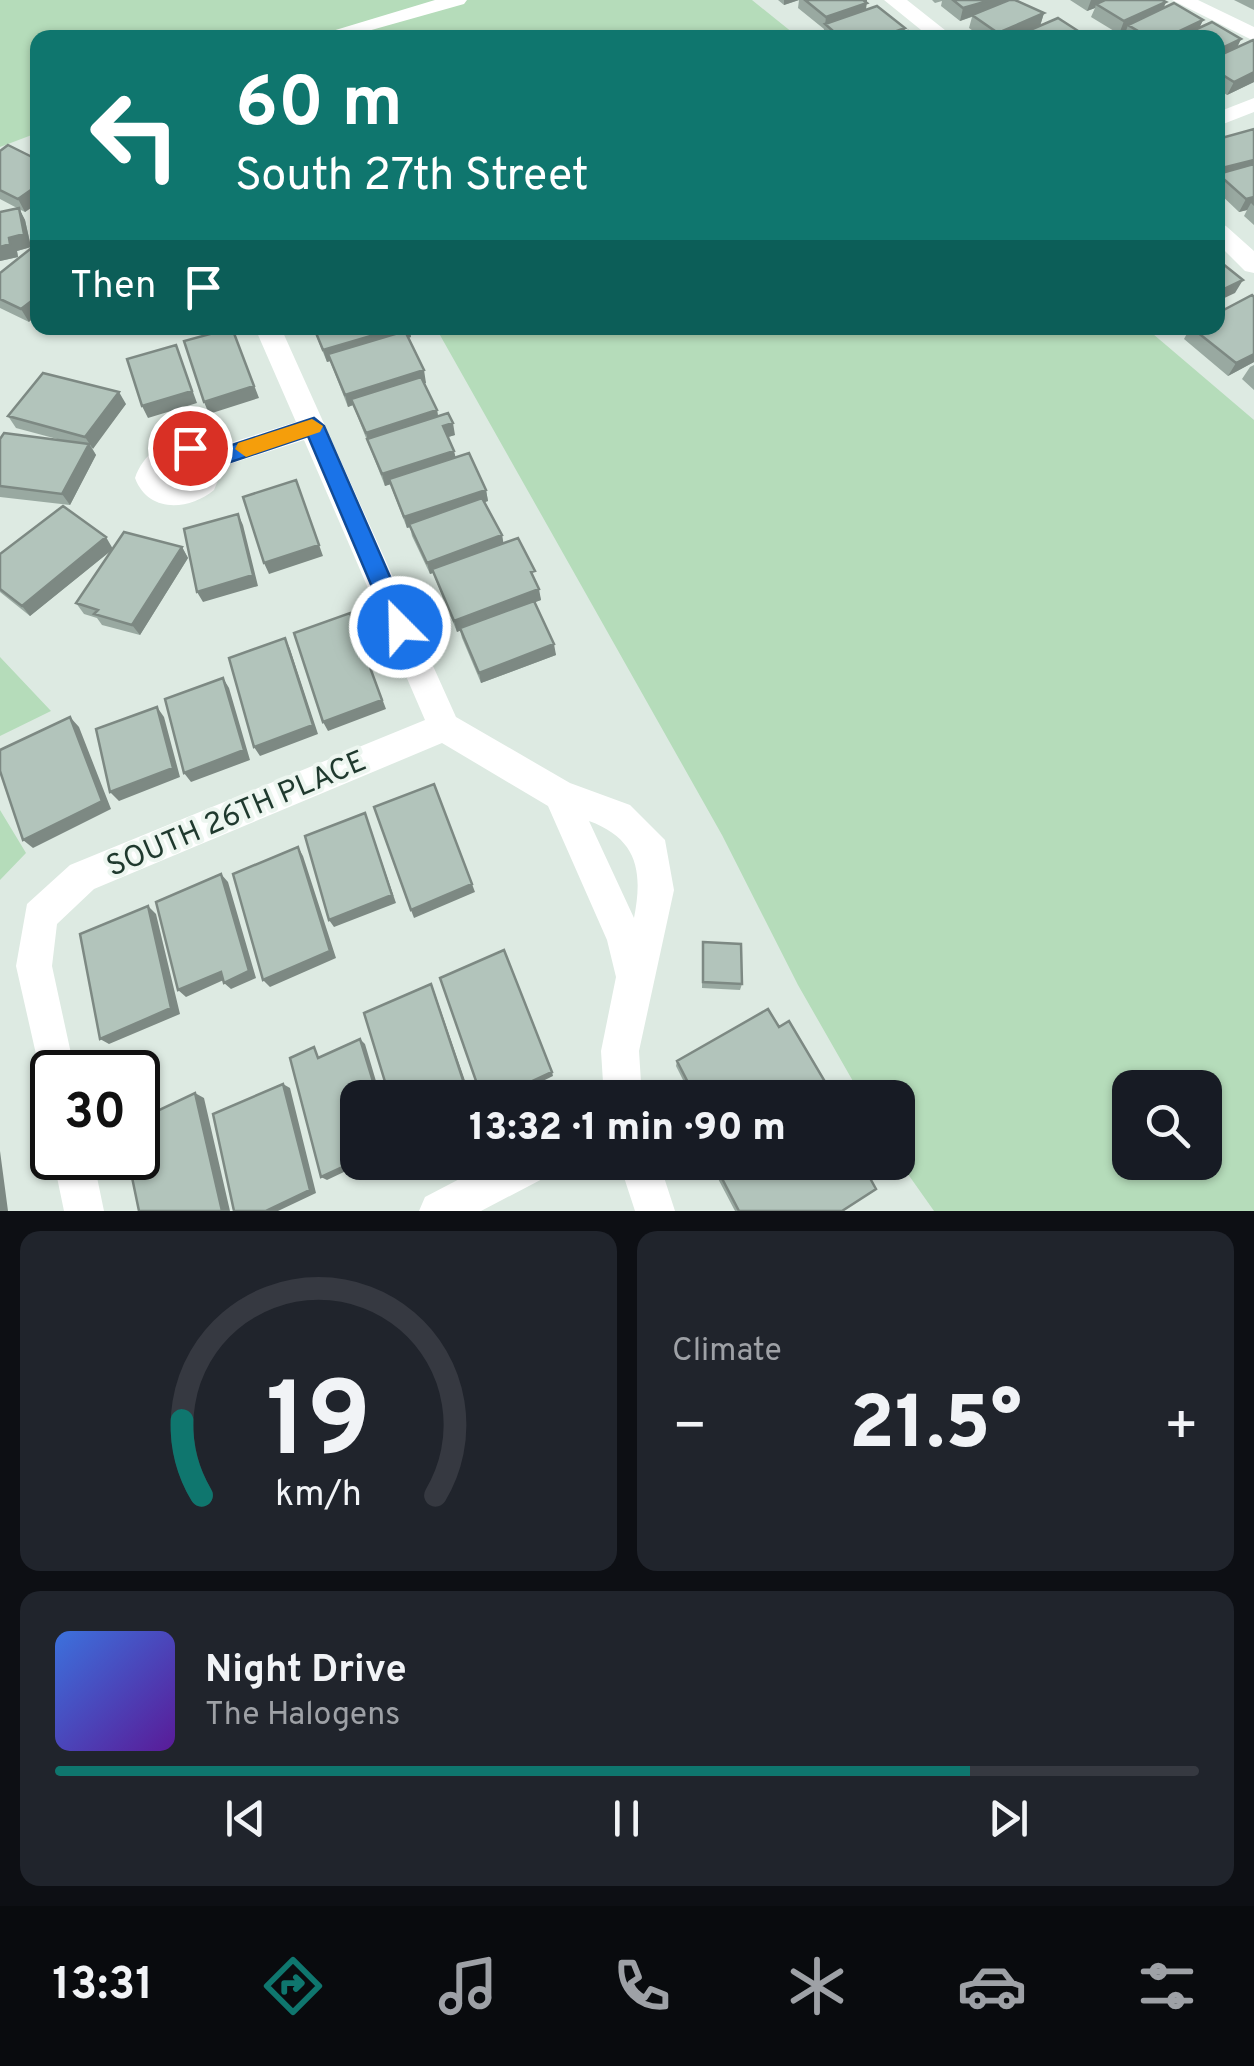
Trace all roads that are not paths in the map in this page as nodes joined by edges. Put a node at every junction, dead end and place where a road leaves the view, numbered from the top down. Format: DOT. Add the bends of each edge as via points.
graph roads {
  1 [pos="457,0"];
  2 [pos="894,0"];
  3 [pos="1182,0"];
  4 [pos="348,30"];
  5 [pos="934,30"];
  6 [pos="1254,35"];
  7 [pos="1254,104"];
  8 [pos="1225,117"];
  9 [pos="1225,238"];
  10 [pos="1254,266"];
  11 [pos="271,335"];
  12 [pos="314,426"];
  13 [pos="210,460"];
  14 [pos="444,727"];
  15 [pos="560,795"];
  16 [pos="634,977"];
  17 [pos="51,1050"];
  18 [pos="622,1080"];
  19 [pos="78,1180"];
  20 [pos="499,1180"];
  21 [pos="645,1180"];
  22 [pos="84,1211"];
  23 [pos="438,1211"];
  24 [pos="655,1211"];
  1 -- 4 [label="street"];
  2 -- 5 [label="street"];
  3 -- 6 [label="street"];
  7 -- 8 [label="street"];
  9 -- 10 [label="street"];
  11 -- 12 [label="street"];
  12 -- 13 [label="street"];
  12 -- 14 [label="street"];
  14 -- 15 [label="street"];
  14 -- 17 [label="street, SOUTH 26TH PLACE" via="82,877 40,916 34,966"];
  15 -- 16 [label="street" via="625,938"];
  15 -- 16 [label="street" via="618,816 652,852 650,936"];
  16 -- 18 [label="street" via="620,1051"];
  19 -- 22 [label="street"];
  20 -- 23 [label="street"];
  21 -- 24 [label="street"];
}
